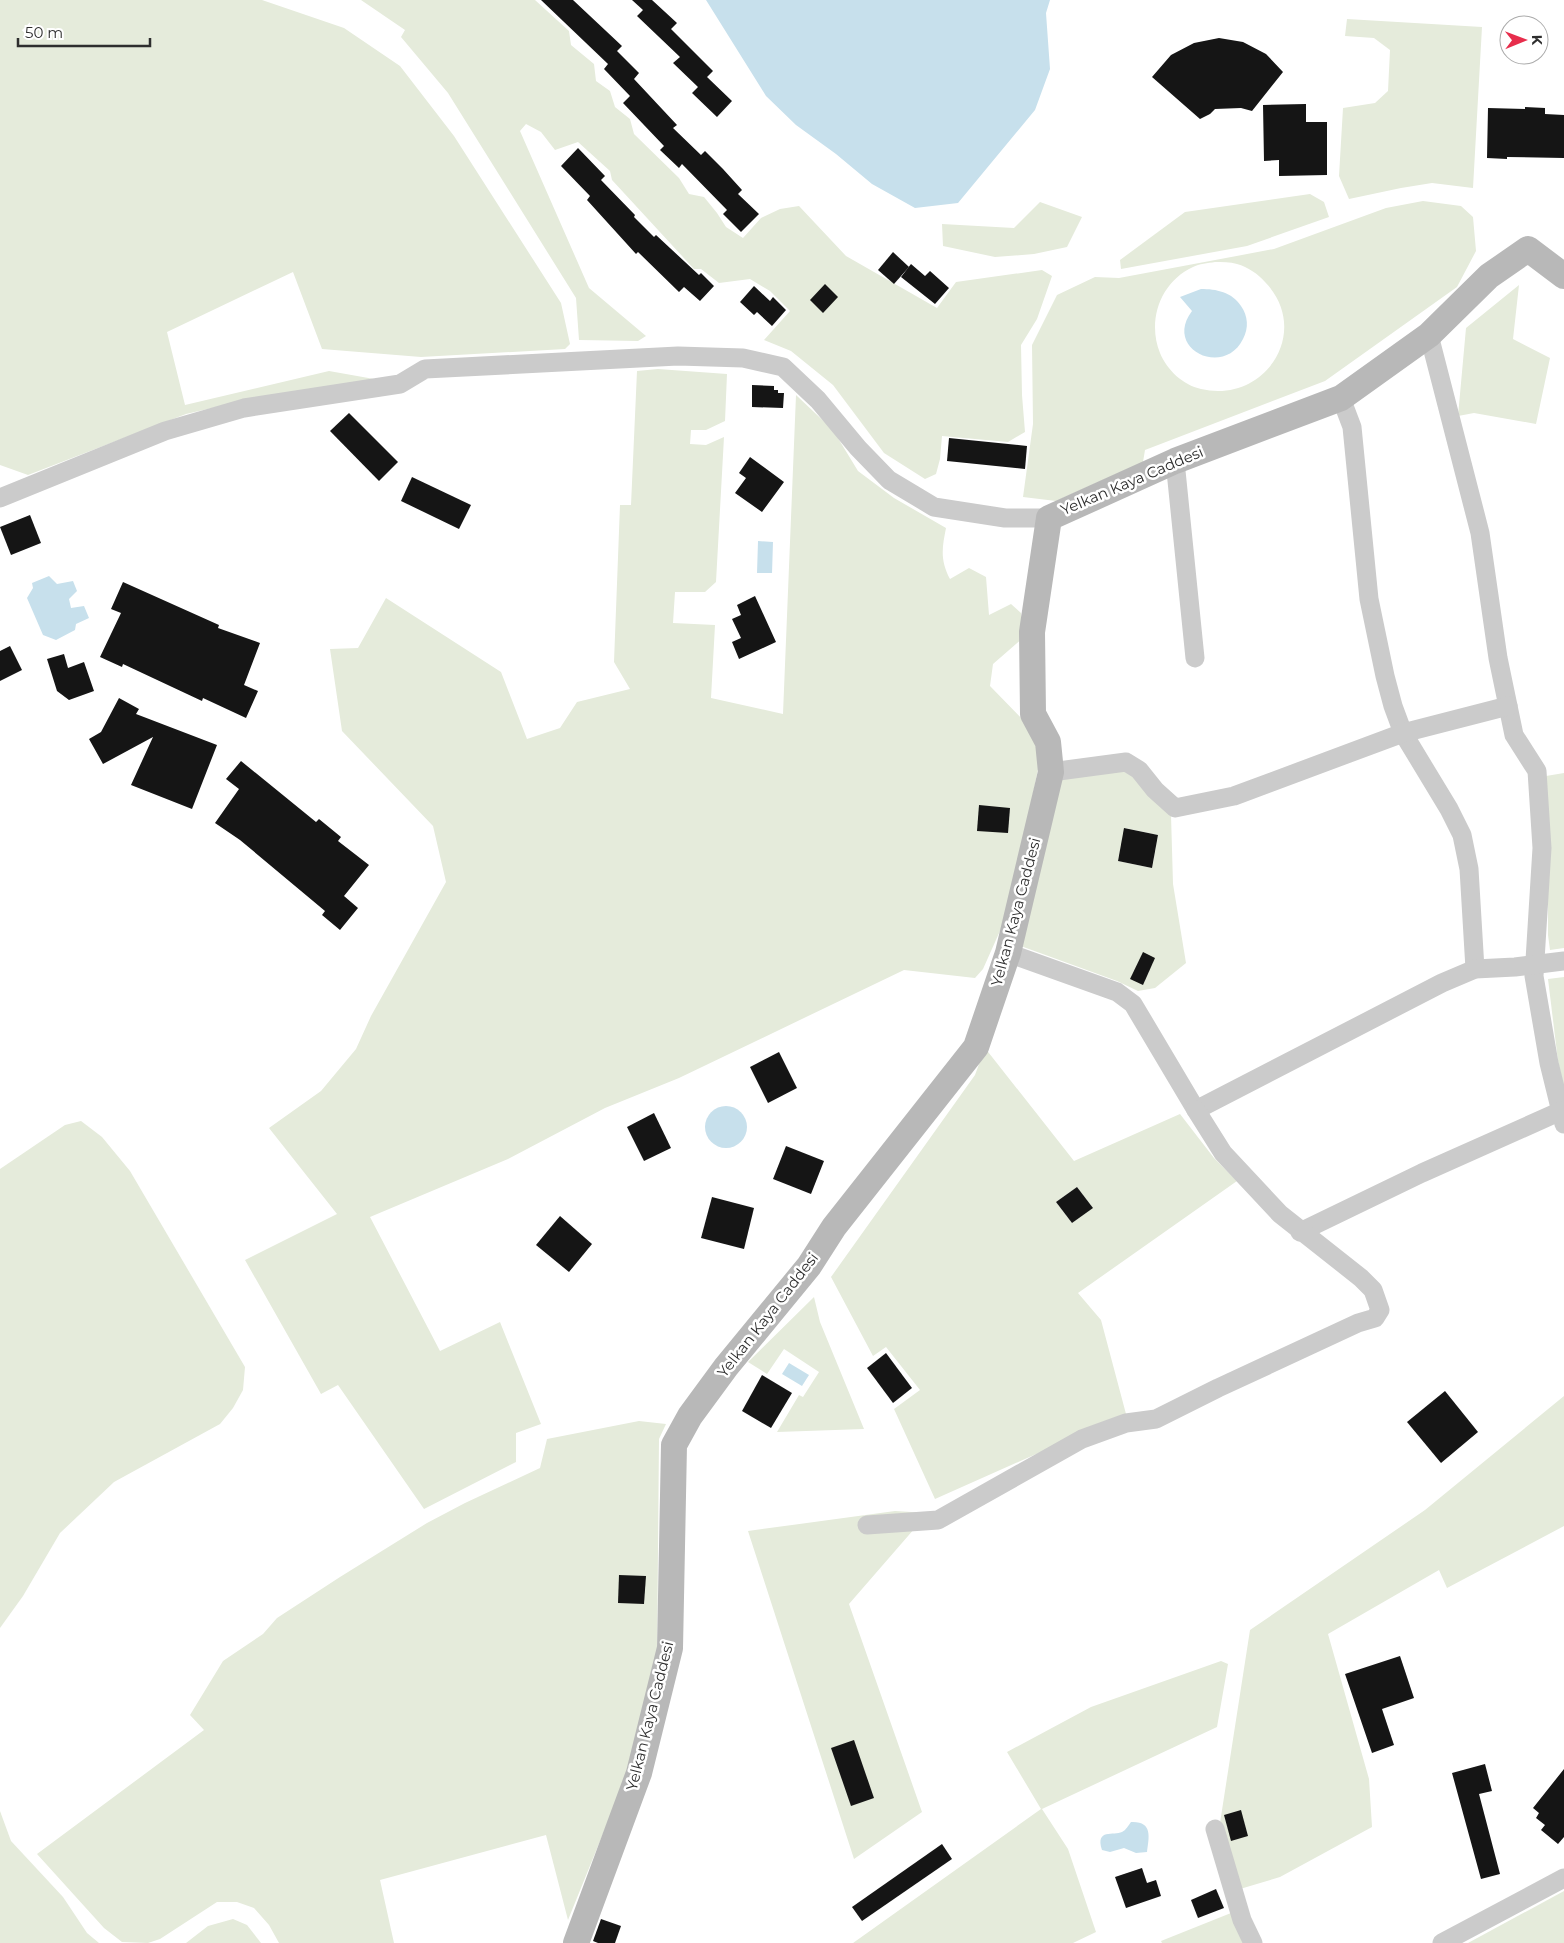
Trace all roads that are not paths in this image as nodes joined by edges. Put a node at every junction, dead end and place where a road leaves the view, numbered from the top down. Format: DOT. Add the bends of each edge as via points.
graph roads {
  1 [pos="1564,276"];
  2 [pos="1429,336"];
  3 [pos="1341,398"];
  4 [pos="1175,461"];
  5 [pos="0,498"];
  6 [pos="1049,518"];
  7 [pos="1195,658"];
  8 [pos="1508,706"];
  9 [pos="1403,733"];
  10 [pos="1051,772"];
  11 [pos="1008,953"];
  12 [pos="1564,961"];
  13 [pos="1536,965"];
  14 [pos="1475,968"];
  15 [pos="1196,1110"];
  16 [pos="1562,1118"];
  17 [pos="1300,1232"];
  18 [pos="867,1525"];
  19 [pos="1215,1829"];
  20 [pos="1564,1878"];
  21 [pos="576,1943"];
  22 [pos="1252,1943"];
  23 [pos="1442,1943"];
  1 -- 2 [label="street, Yelkan Kaya Caddesi" via="1528,249 1489,276"];
  2 -- 3 [label="street, Yelkan Kaya Caddesi"];
  2 -- 8 [label="street" via="1480,533"];
  3 -- 4 [label="street, Yelkan Kaya Caddesi"];
  3 -- 9 [label="street" via="1352,426 1369,599 1392,706"];
  4 -- 6 [label="street, Yelkan Kaya Caddesi"];
  4 -- 7 [label="street"];
  5 -- 6 [label="street" via="165,431 244,408 400,384 425,369 678,356 743,358 783,367 818,400 889,480 934,506 1004,518"];
  6 -- 10 [label="street, Yelkan Kaya Caddesi" via="1032,641 1033,714 1048,742"];
  8 -- 9 [label="street"];
  8 -- 13 [label="street" via="1514,735 1537,771 1542,848"];
  9 -- 10 [label="street" via="1234,796 1175,808 1139,770 1126,762"];
  9 -- 14 [label="street" via="1462,835 1468,870"];
  10 -- 11 [label="street, Yelkan Kaya Caddesi"];
  11 -- 15 [label="street" via="1117,992 1133,1004"];
  11 -- 21 [label="street, Yelkan Kaya Caddesi" via="976,1047 834,1227 809,1266 726,1367 674,1444 670,1648 639,1773"];
  12 -- 13 [label="street"];
  13 -- 14 [label="street"];
  13 -- 16 [label="street" via="1534,976"];
  14 -- 15 [label="street"];
  15 -- 17 [label="street" via="1223,1153 1253,1188"];
  16 -- 17 [label="street" via="1422,1173"];
  17 -- 18 [label="street" via="1362,1278 1373,1290 1380,1310 1375,1318 1218,1388 1156,1420 1126,1423 1082,1439 938,1520"];
  19 -- 22 [label="street"];
  20 -- 23 [label="street"];
}
